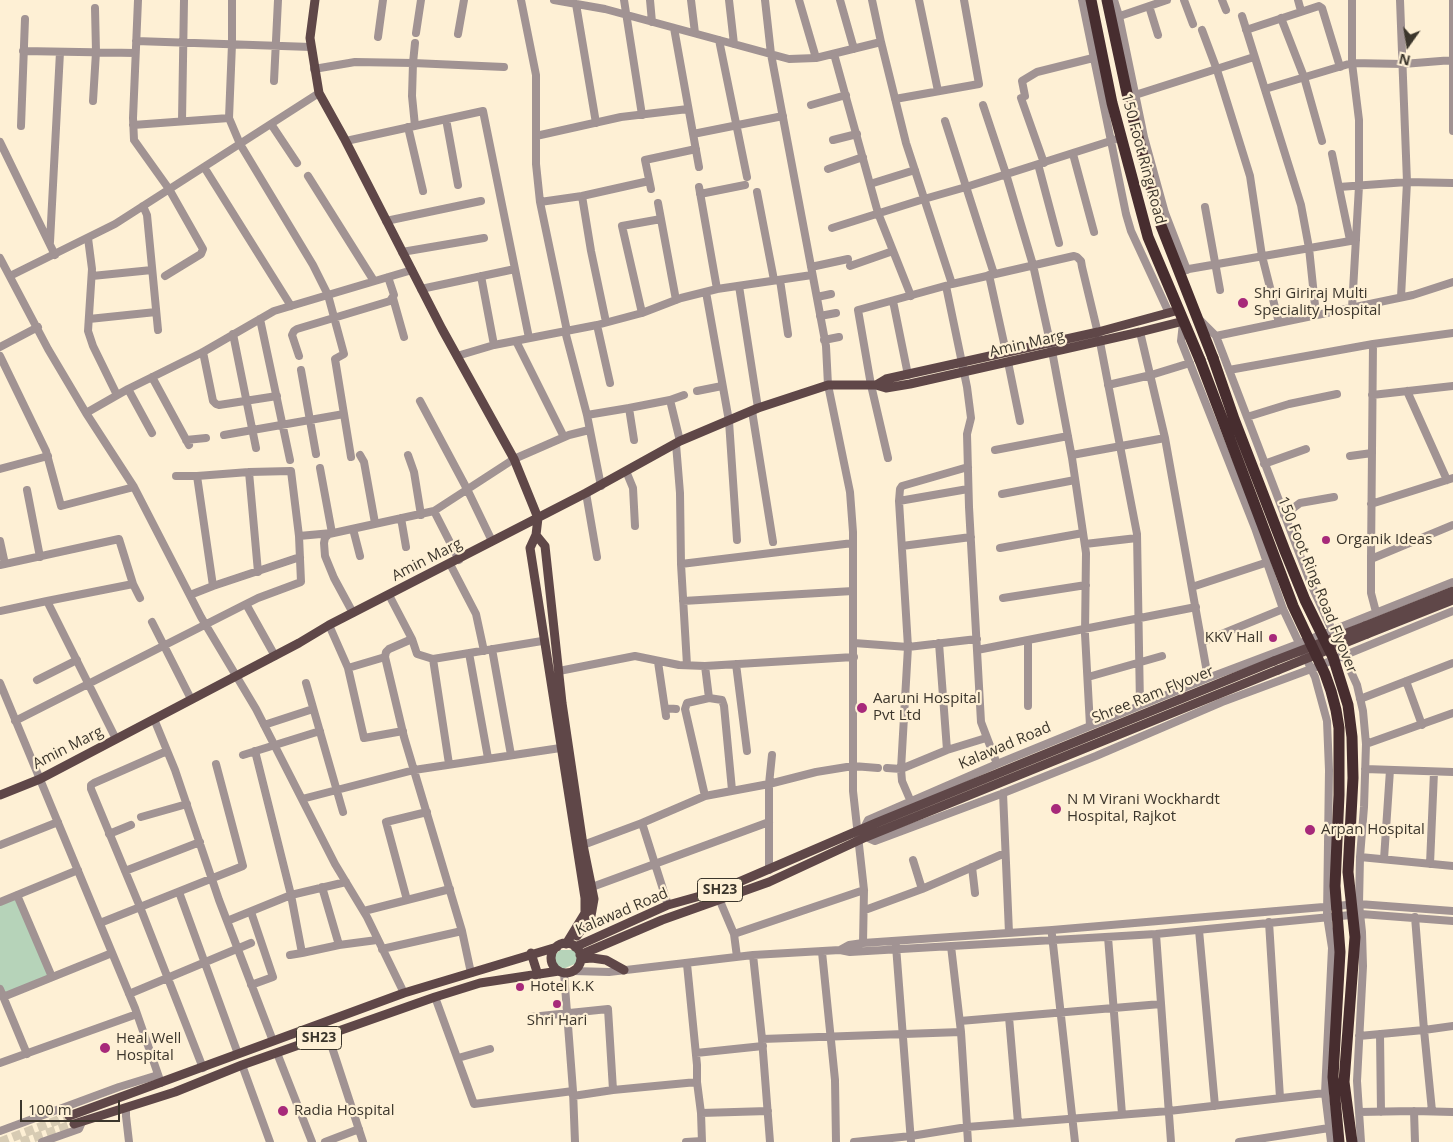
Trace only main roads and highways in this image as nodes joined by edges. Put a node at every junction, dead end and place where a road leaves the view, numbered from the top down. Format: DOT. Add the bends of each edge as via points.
graph roads {
  1 [pos="315,0"];
  2 [pos="1091,0"];
  3 [pos="1107,0"];
  4 [pos="1177,315"];
  5 [pos="1198,318"];
  6 [pos="1099,337"];
  7 [pos="1051,347"];
  8 [pos="874,385"];
  9 [pos="538,518"];
  10 [pos="536,535"];
  11 [pos="1453,591"];
  12 [pos="1453,600"];
  13 [pos="566,748"];
  14 [pos="0,794"];
  15 [pos="862,834"];
  16 [pos="572,949"];
  17 [pos="531,953"];
  18 [pos="624,970"];
  19 [pos="566,972"];
  20 [pos="538,975"];
  21 [pos="1338,1142"];
  22 [pos="1352,1142"];
  1 -- 9 [label="main road" via="310,38 318,93 514,459"];
  2 -- 4 [label="highway, 150 Foot Ring Road" via="1115,140"];
  3 -- 5 [label="highway, 150 Foot Ring Road" via="1115,17 1160,223 1183,270"];
  4 -- 6 [label="main road, Amin Marg"];
  4 -- 6 [label="main road, Amin Marg" via="1140,332"];
  4 -- 21 [label="highway, 150 Foot Ring Road Flyover, bridge" via="1293,606 1325,674 1336,710 1339,795 1335,886 1340,952 1332,1077"];
  5 -- 22 [label="highway, 150 Foot Ring Road Flyover, bridge" via="1285,551 1333,657 1348,705 1353,778 1348,872 1355,937 1344,1082"];
  6 -- 7 [label="main road, Amin Marg"];
  7 -- 8 [label="main road, Amin Marg" via="1006,352 886,379"];
  7 -- 8 [label="main road, Amin Marg" via="963,373 886,388"];
  8 -- 9 [label="main road, Amin Marg" via="828,385 755,410 678,442"];
  9 -- 10 [label="main road"];
  9 -- 14 [label="main road, Amin Marg" via="40,779"];
  10 -- 13 [label="main road" via="545,546"];
  10 -- 13 [label="main road" via="530,548"];
  11 -- 15 [label="main road, Shree Ram Flyover, bridge" via="876,823"];
  12 -- 15 [label="main road, Shree Ram Flyover, bridge" via="876,833"];
  13 -- 16 [label="main road" via="585,898 585,913"];
  13 -- 16 [label="main road" via="594,898 591,916"];
  15 -- 16 [label="main road, Kalawad Road / SH23" via="718,891 668,905"];
  15 -- 16 [label="main road, Kalawad Road / SH23" via="769,882"];
  16 -- 17 [label="main road, Kalawad Road / SH23"];
  16 -- 18 [label="main road" via="606,960"];
  16 -- 19 [label="main road" via="580,964"];
  16 -- 19 [label="main road" via="552,955 553,964"];
  17 -- 20 [label="main road"];
  17 -- 20 [label="main road, Kalawad Road / SH23" via="404,993 202,1068 160,1079 75,1121 126,1109 435,997 480,983"];
  19 -- 20 [label="main road, SH23"];
}
